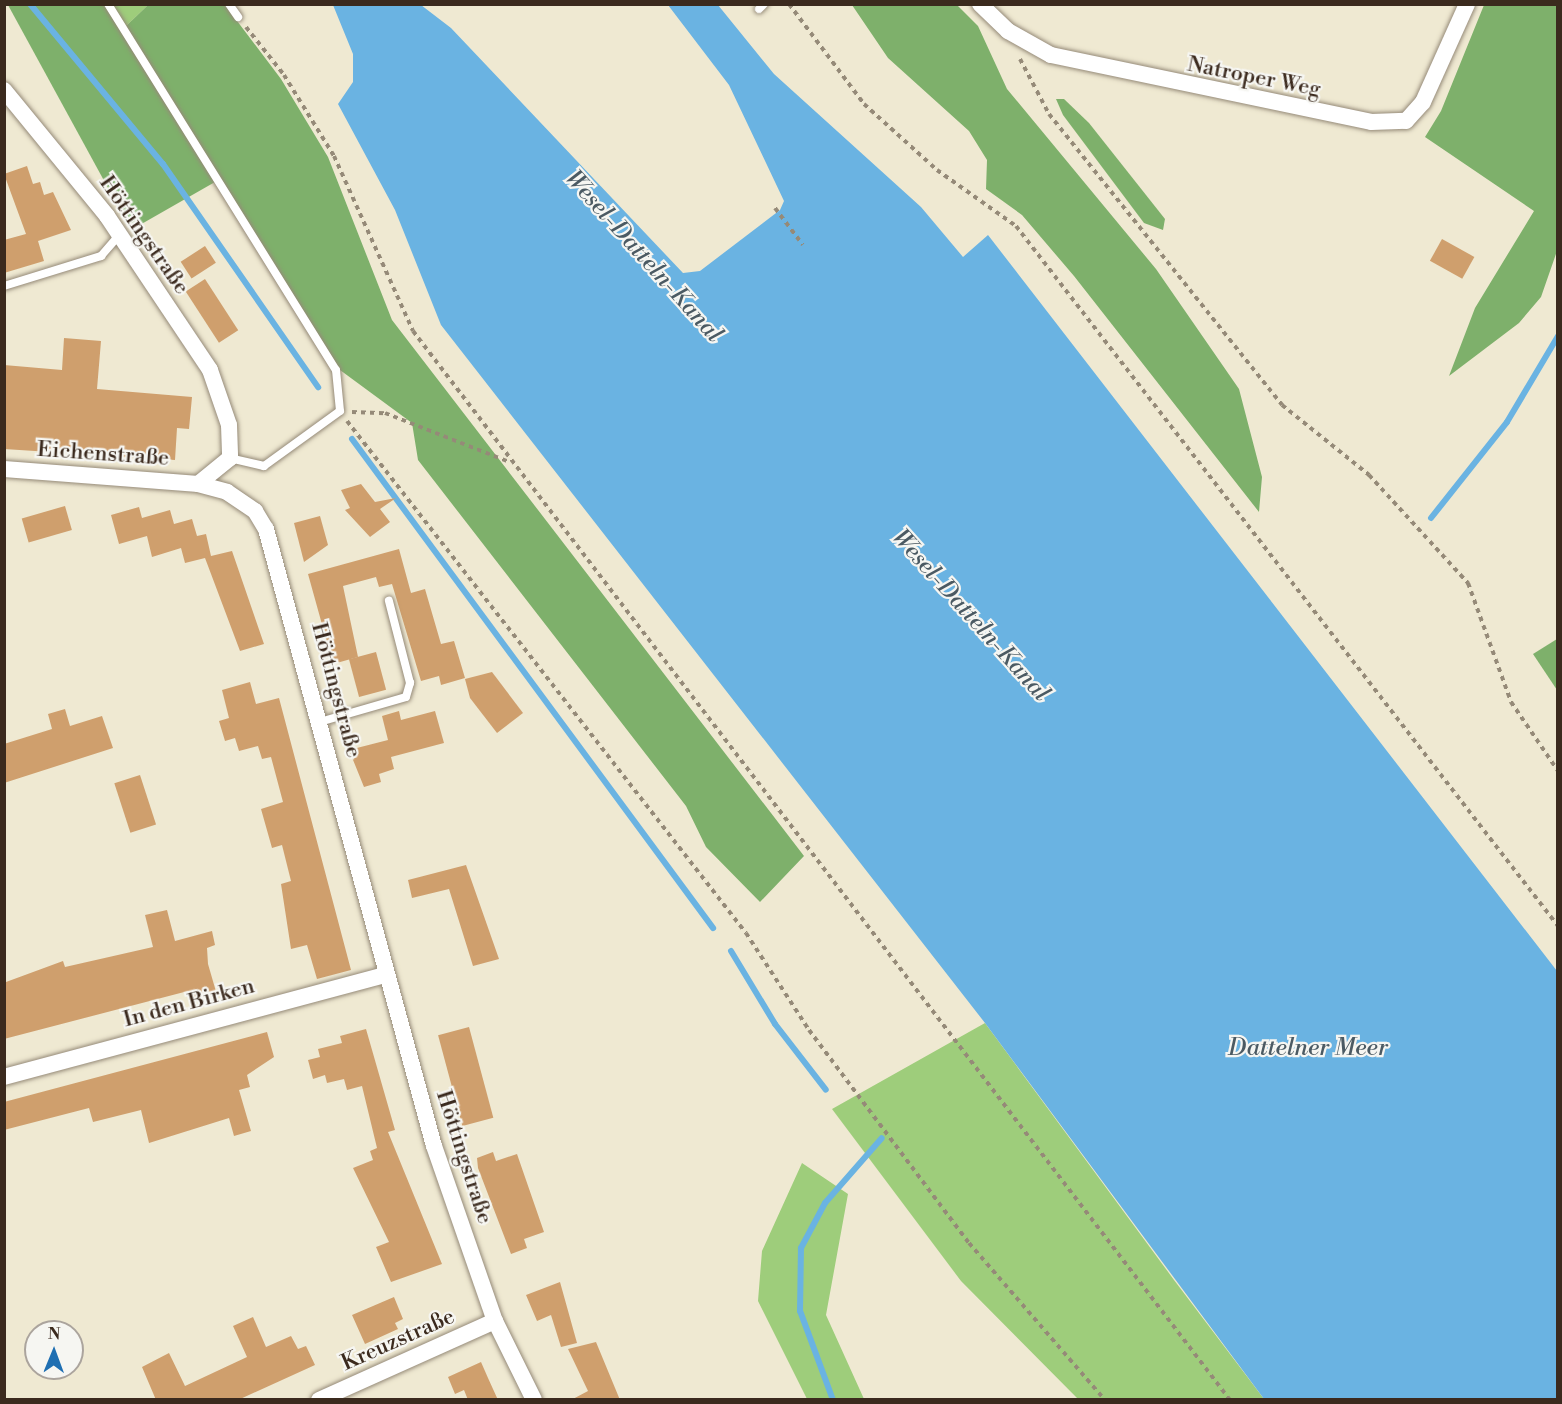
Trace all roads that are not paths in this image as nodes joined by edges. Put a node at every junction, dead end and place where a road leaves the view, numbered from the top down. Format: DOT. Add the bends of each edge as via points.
graph roads {
  1 [pos="108,4"];
  2 [pos="229,4"];
  3 [pos="980,4"];
  4 [pos="1467,4"];
  5 [pos="238,17"];
  6 [pos="4,90"];
  7 [pos="120,235"];
  8 [pos="4,286"];
  9 [pos="230,458"];
  10 [pos="4,469"];
  11 [pos="198,484"];
  12 [pos="389,601"];
  13 [pos="322,721"];
  14 [pos="385,975"];
  15 [pos="4,1077"];
  16 [pos="495,1321"];
  17 [pos="319,1400"];
  18 [pos="534,1400"];
  1 -- 9 [label="lane" via="336,370 340,411 264,466"];
  2 -- 5 [label="lane"];
  3 -- 4 [label="street, Natroper Weg" via="1008,31 1051,55 1371,122 1406,121 1423,102"];
  6 -- 7 [label="street, Höttingstraße"];
  7 -- 8 [label="lane" via="101,256"];
  7 -- 9 [label="street, Höttingstraße" via="210,370 229,425"];
  9 -- 11 [label="street"];
  10 -- 11 [label="street, Eichenstraße"];
  11 -- 13 [label="street, Höttingstraße" via="227,492 255,511 266,529"];
  12 -- 13 [label="lane" via="410,683 406,697"];
  13 -- 14 [label="street, Höttingstraße"];
  14 -- 15 [label="street, In den Birken"];
  14 -- 16 [label="street, Höttingstraße" via="434,1146"];
  16 -- 17 [label="street, Kreuzstraße"];
  16 -- 18 [label="street, Höttingstraße"];
}
